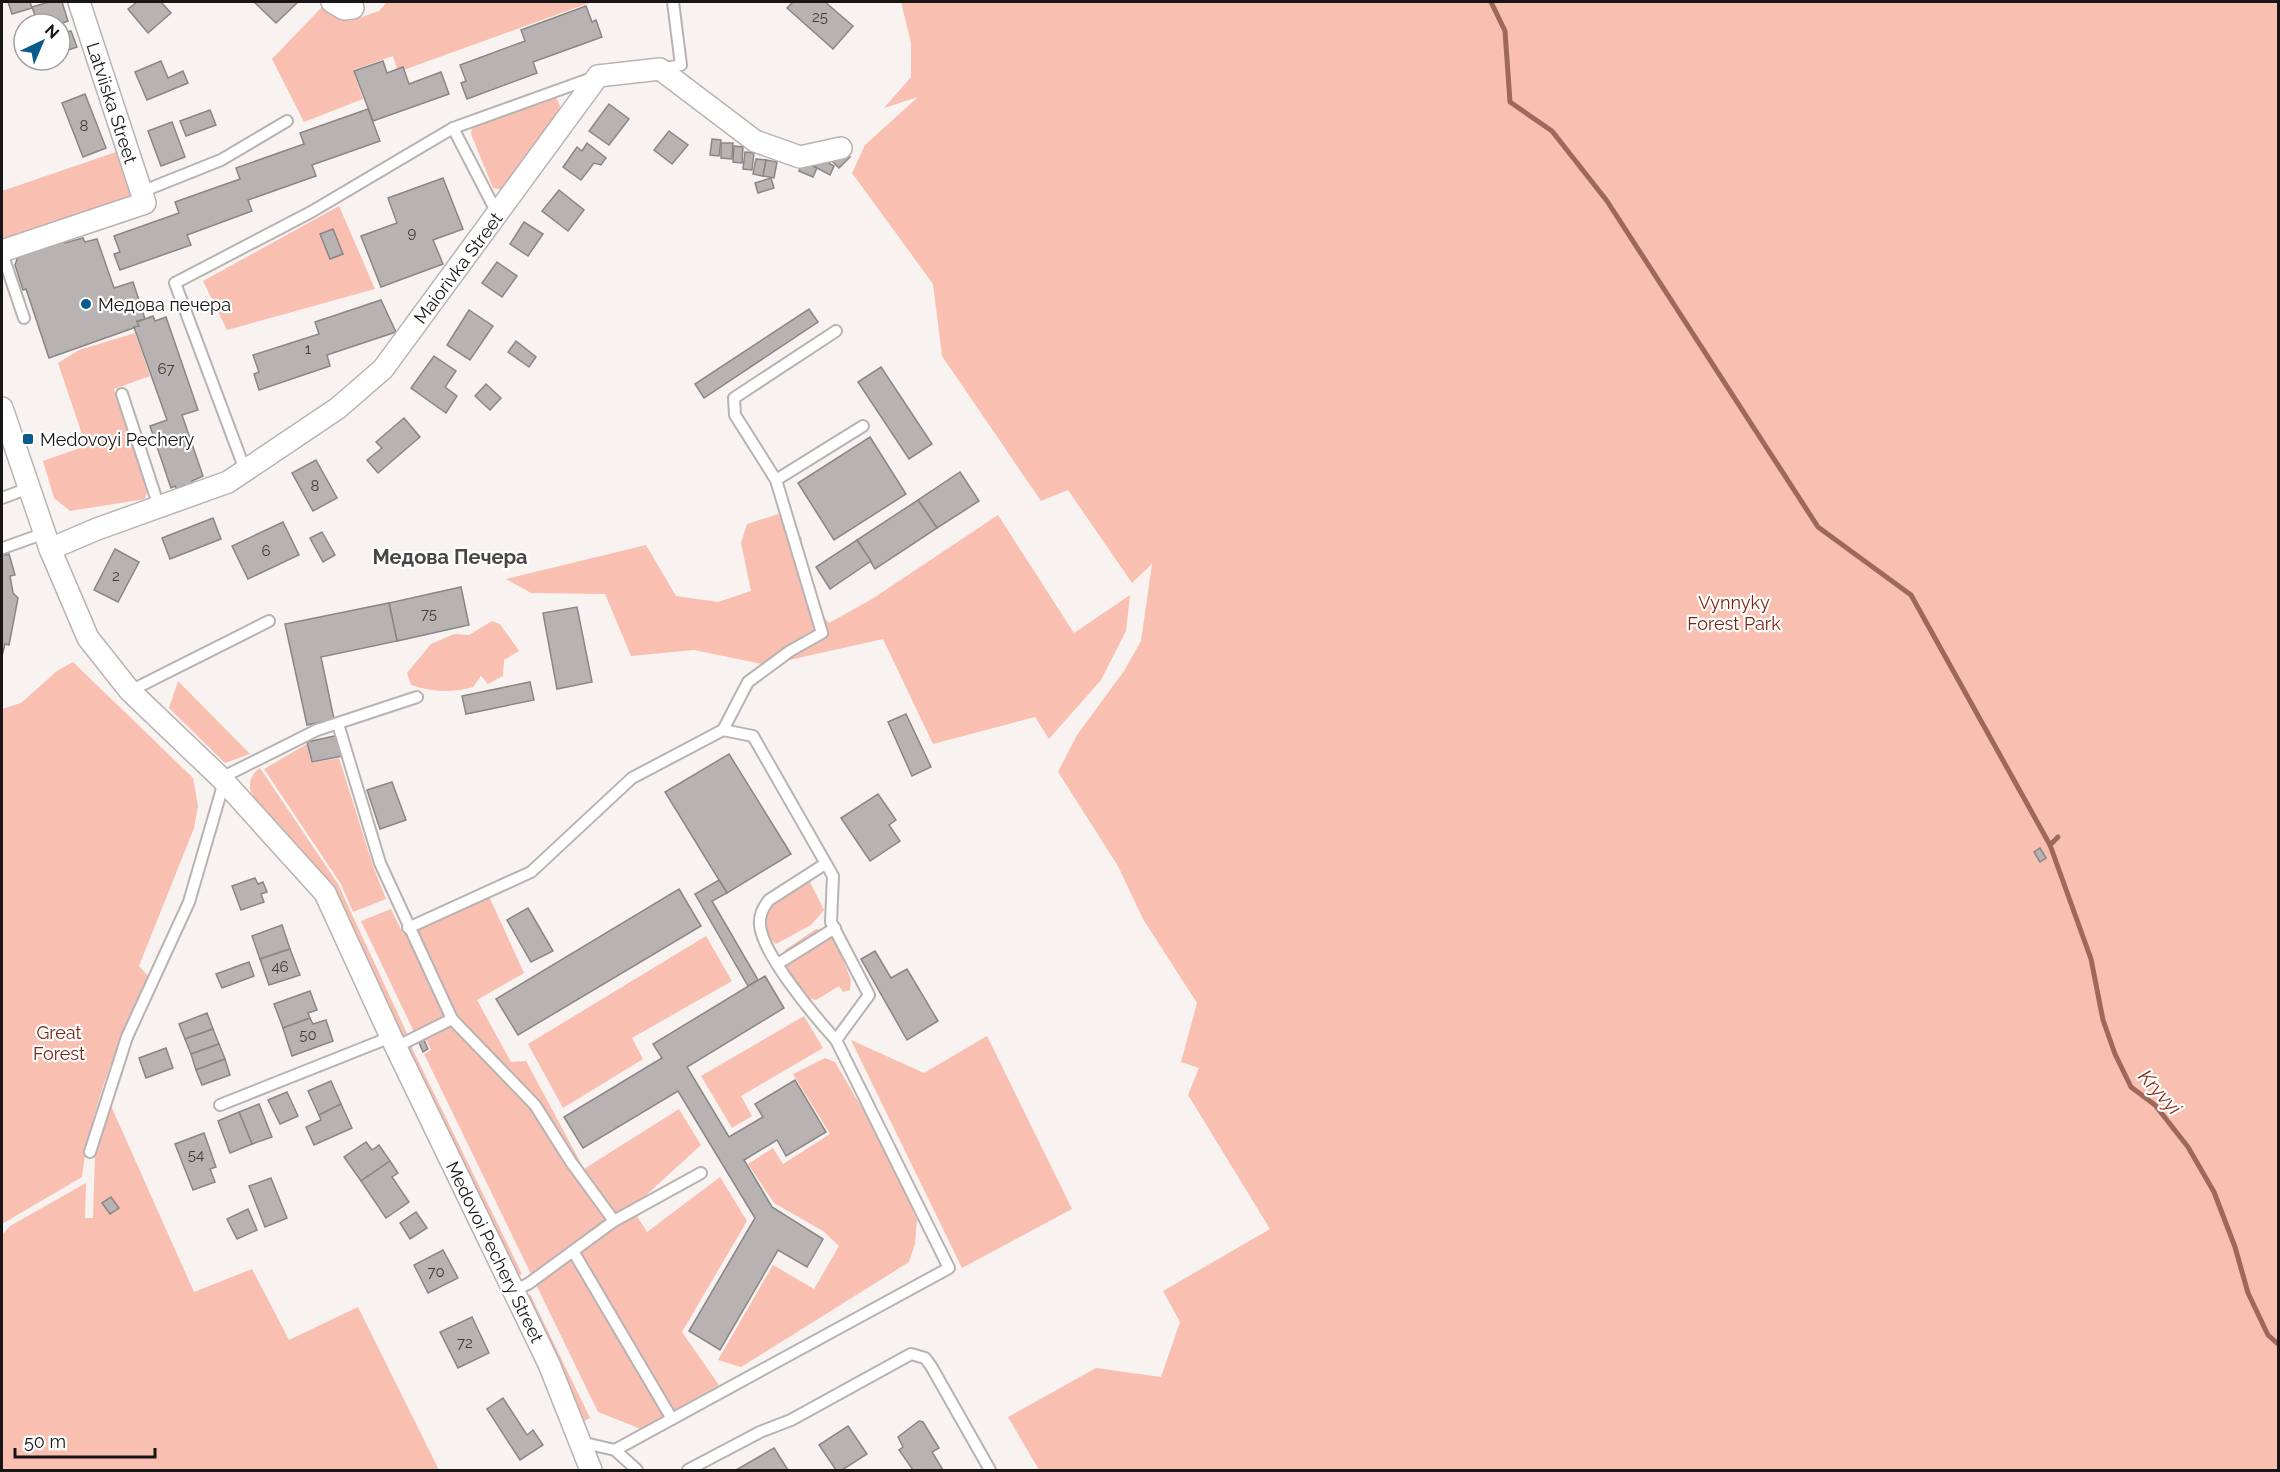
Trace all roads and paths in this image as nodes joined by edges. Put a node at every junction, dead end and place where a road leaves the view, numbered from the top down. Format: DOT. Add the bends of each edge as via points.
graph roads {
  1 [pos="79,2"];
  2 [pos="332,2"];
  3 [pos="673,2"];
  4 [pos="353,8"];
  5 [pos="660,69"];
  6 [pos="598,76"];
  7 [pos="287,121"];
  8 [pos="453,128"];
  9 [pos="841,148"];
  10 [pos="143,198"];
  11 [pos="498,215"];
  12 [pos="2,252"];
  13 [pos="24,318"];
  14 [pos="836,331"];
  15 [pos="122,394"];
  16 [pos="2,408"];
  17 [pos="863,426"];
  18 [pos="245,470"];
  19 [pos="776,480"];
  20 [pos="29,488"];
  21 [pos="2,498"];
  22 [pos="159,507"];
  23 [pos="48,541"];
  24 [pos="3,548"];
  25 [pos="269,621"];
  26 [pos="130,692"];
  27 [pos="417,697"];
  28 [pos="338,724"];
  29 [pos="723,730"];
  30 [pos="223,780"];
  31 [pos="825,864"];
  32 [pos="408,928"];
  33 [pos="835,928"];
  34 [pos="779,963"];
  35 [pos="452,1019"];
  36 [pos="836,1040"];
  37 [pos="393,1042"];
  38 [pos="220,1105"];
  39 [pos="90,1152"];
  40 [pos="701,1173"];
  41 [pos="614,1221"];
  42 [pos="573,1251"];
  43 [pos="514,1290"];
  44 [pos="672,1419"];
  45 [pos="580,1442"];
  46 [pos="615,1450"];
  47 [pos="591,1470"];
  48 [pos="637,1470"];
  49 [pos="688,1470"];
  50 [pos="990,1470"];
  1 -- 10 [label="street, Latviiska Street"];
  2 -- 4 [label="street" via="344,9"];
  3 -- 5 [label="lane" via="681,65"];
  5 -- 6 [label="street"];
  5 -- 9 [label="street" via="755,141 800,157"];
  6 -- 8 [label="lane"];
  6 -- 11 [label="street, Maiorivka Street"];
  7 -- 10 [label="lane" via="221,160"];
  8 -- 11 [label="lane"];
  8 -- 18 [label="lane" via="311,212 175,283"];
  10 -- 12 [label="street"];
  11 -- 18 [label="street, Maiorivka Street" via="383,369 338,408"];
  12 -- 13 [label="lane"];
  14 -- 19 [label="lane" via="734,398 735,415"];
  15 -- 22 [label="lane"];
  16 -- 20 [label="street, Medovoi Pechery Street"];
  17 -- 19 [label="lane"];
  18 -- 22 [label="street, Maiorivka Street" via="228,482"];
  19 -- 29 [label="lane" via="822,633 748,682"];
  20 -- 21 [label="lane"];
  20 -- 23 [label="street, Medovoi Pechery Street"];
  22 -- 23 [label="street, Maiorivka Street"];
  23 -- 24 [label="lane"];
  23 -- 26 [label="street, Medovoi Pechery Street" via="88,638"];
  25 -- 26 [label="lane"];
  26 -- 30 [label="street, Medovoi Pechery Street"];
  27 -- 28 [label="lane"];
  28 -- 30 [label="lane" via="316,730"];
  28 -- 32 [label="lane" via="380,863"];
  29 -- 31 [label="lane" via="753,736"];
  29 -- 32 [label="lane" via="632,778 531,872"];
  30 -- 37 [label="street, Medovoi Pechery Street" via="326,893"];
  30 -- 39 [label="lane" via="189,902 127,1037"];
  31 -- 33 [label="lane" via="832,876 831,922"];
  31 -- 34 [label="lane" via="776,894 764,906 761,932"];
  32 -- 35 [label="lane"];
  33 -- 34 [label="lane"];
  33 -- 36 [label="lane" via="869,995"];
  34 -- 36 [label="lane" via="802,1002"];
  35 -- 37 [label="lane"];
  35 -- 41 [label="lane" via="535,1105"];
  36 -- 44 [label="lane" via="950,1268"];
  37 -- 38 [label="lane"];
  37 -- 43 [label="street, Medovoi Pechery Street"];
  40 -- 41 [label="lane"];
  41 -- 42 [label="lane"];
  42 -- 43 [label="lane"];
  42 -- 44 [label="lane"];
  43 -- 45 [label="street, Medovoi Pechery Street"];
  44 -- 46 [label="lane"];
  45 -- 46 [label="lane"];
  45 -- 47 [label="street, Medovoi Pechery Street"];
  46 -- 48 [label="lane"];
  49 -- 50 [label="lane" via="791,1420 911,1354 925,1358 931,1365"];
}
